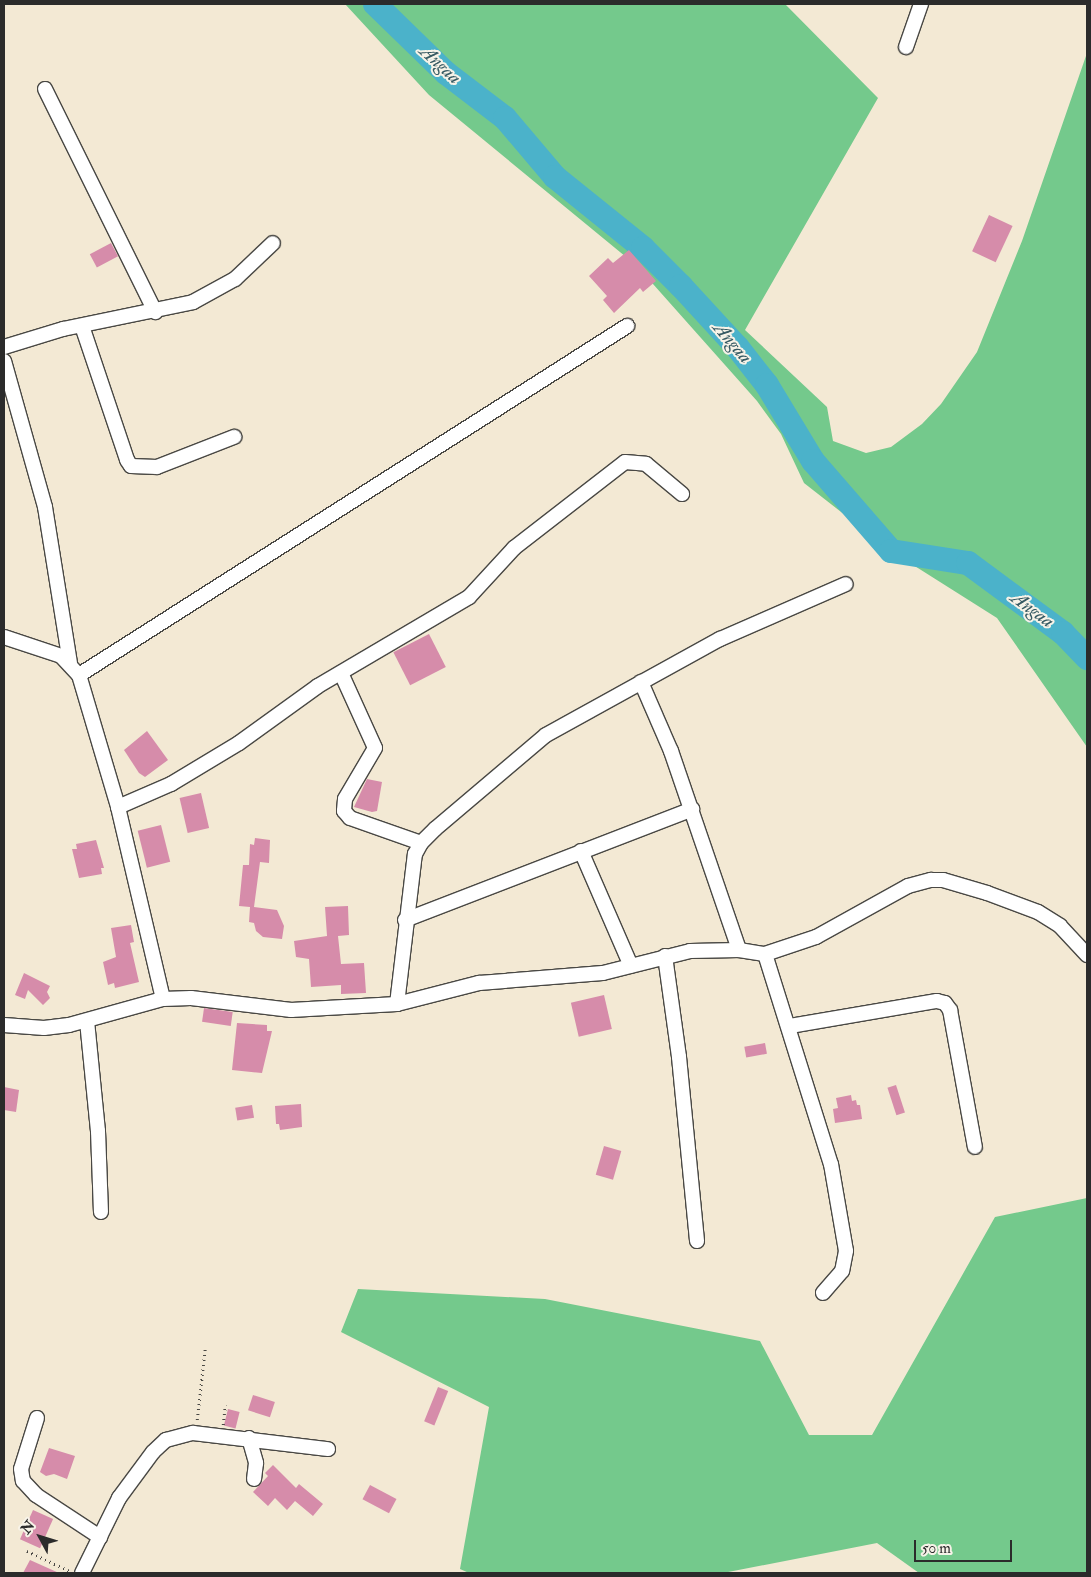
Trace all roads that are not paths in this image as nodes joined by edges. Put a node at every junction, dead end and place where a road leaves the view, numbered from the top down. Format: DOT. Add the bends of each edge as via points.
graph roads {
  1 [pos="921,4"];
  2 [pos="906,47"];
  3 [pos="45,89"];
  4 [pos="273,243"];
  5 [pos="155,312"];
  6 [pos="82,326"];
  7 [pos="628,326"];
  8 [pos="4,347"];
  9 [pos="4,362"];
  10 [pos="234,437"];
  11 [pos="682,494"];
  12 [pos="846,584"];
  13 [pos="4,636"];
  14 [pos="70,663"];
  15 [pos="341,672"];
  16 [pos="79,675"];
  17 [pos="640,682"];
  18 [pos="118,807"];
  19 [pos="692,809"];
  20 [pos="421,842"];
  21 [pos="581,851"];
  22 [pos="405,920"];
  23 [pos="739,950"];
  24 [pos="765,954"];
  25 [pos="1087,955"];
  26 [pos="665,956"];
  27 [pos="631,966"];
  28 [pos="163,999"];
  29 [pos="397,1004"];
  30 [pos="87,1021"];
  31 [pos="4,1025"];
  32 [pos="790,1026"];
  33 [pos="975,1147"];
  34 [pos="101,1212"];
  35 [pos="697,1241"];
  36 [pos="823,1293"];
  37 [pos="37,1418"];
  38 [pos="249,1438"];
  39 [pos="328,1449"];
  40 [pos="254,1479"];
  41 [pos="100,1537"];
  42 [pos="82,1573"];
  1 -- 2 [label="street"];
  3 -- 5 [label="street"];
  4 -- 5 [label="street" via="219,290 192,302"];
  5 -- 6 [label="street"];
  6 -- 8 [label="street"];
  6 -- 10 [label="street" via="131,466 157,467"];
  7 -- 16 [label="street"];
  9 -- 14 [label="street" via="45,507"];
  11 -- 15 [label="street" via="646,464 625,462 514,548 470,597"];
  12 -- 17 [label="street" via="720,639"];
  13 -- 14 [label="street" via="61,656"];
  14 -- 16 [label="street"];
  15 -- 18 [label="street" via="239,743 171,784"];
  15 -- 20 [label="street" via="375,748 345,799 344,812 350,818"];
  16 -- 18 [label="street"];
  17 -- 19 [label="street"];
  17 -- 20 [label="street" via="546,735"];
  18 -- 28 [label="street"];
  19 -- 21 [label="street"];
  19 -- 23 [label="street"];
  20 -- 22 [label="street" via="415,854"];
  21 -- 22 [label="street"];
  21 -- 27 [label="street"];
  22 -- 29 [label="street"];
  23 -- 24 [label="street"];
  23 -- 26 [label="street"];
  24 -- 25 [label="street" via="816,937 908,886 943,880 1038,912 1060,926"];
  24 -- 32 [label="street"];
  26 -- 27 [label="street"];
  26 -- 35 [label="street"];
  27 -- 29 [label="street" via="603,974 479,983"];
  28 -- 29 [label="street" via="191,998 291,1010"];
  28 -- 30 [label="street"];
  30 -- 31 [label="street" via="44,1028"];
  30 -- 34 [label="street" via="98,1132"];
  32 -- 33 [label="street" via="937,1001 945,1004 950,1010"];
  32 -- 36 [label="street" via="832,1164 846,1251 842,1271"];
  37 -- 41 [label="street" via="21,1469 23,1481 36,1495"];
  38 -- 39 [label="street"];
  38 -- 40 [label="street" via="256,1463"];
  38 -- 41 [label="street" via="193,1433 166,1440 153,1452 119,1498"];
  41 -- 42 [label="street"];
}
